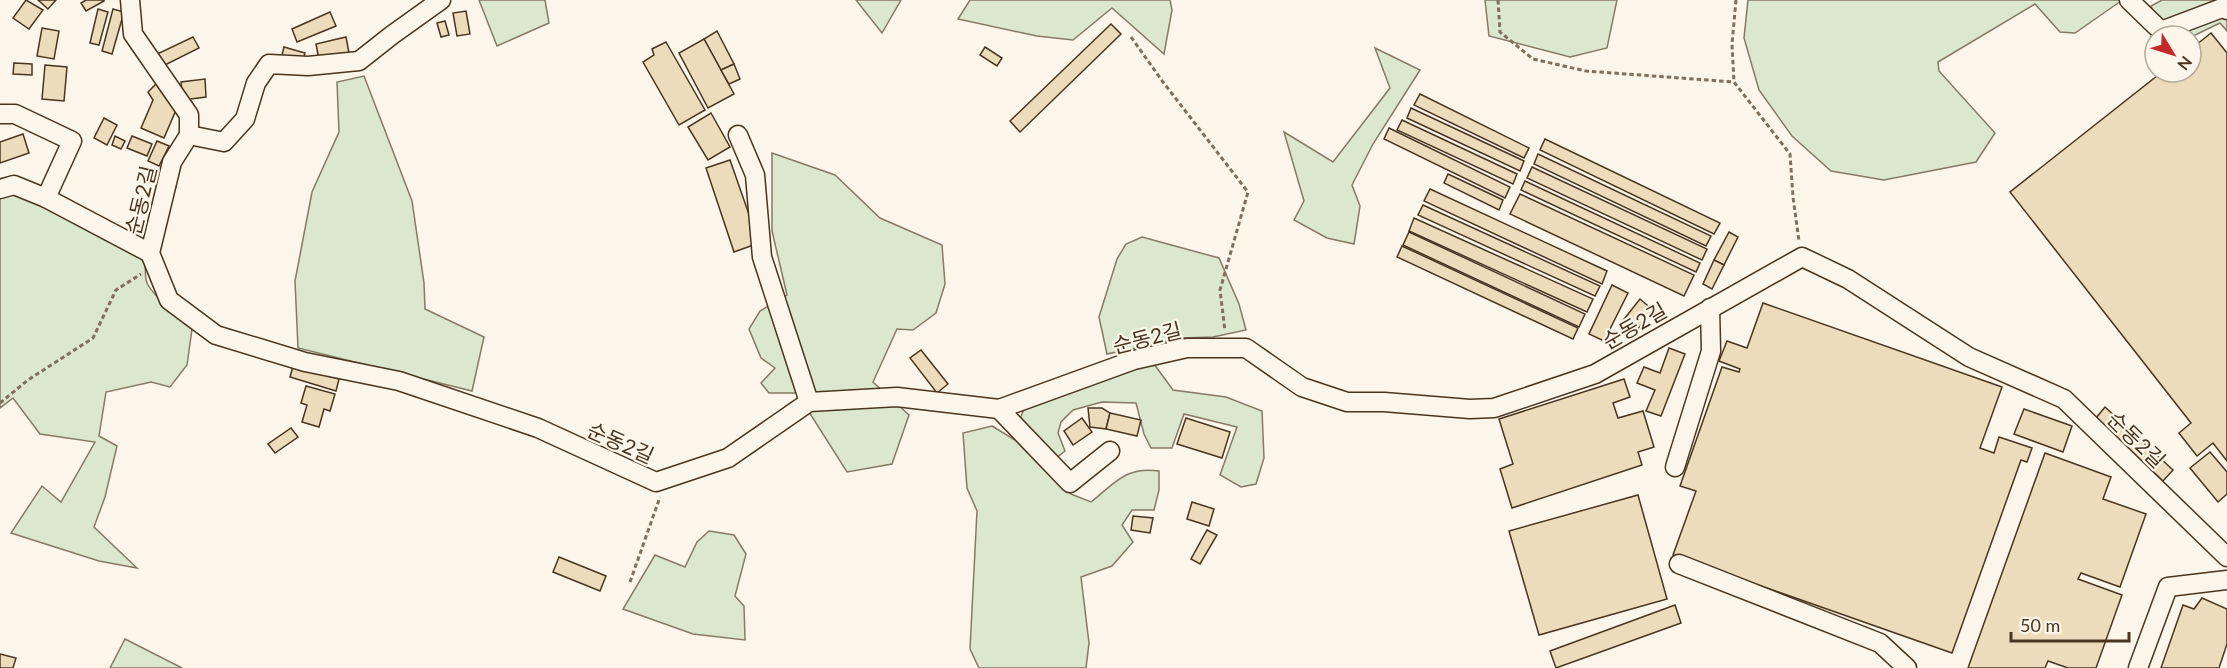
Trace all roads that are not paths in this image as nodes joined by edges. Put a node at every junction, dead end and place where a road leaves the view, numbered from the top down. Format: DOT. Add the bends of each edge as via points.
graph roads {
  1 [pos="130,0"];
  2 [pos="441,0"];
  3 [pos="2129,0"];
  4 [pos="2227,10"];
  5 [pos="0,114"];
  6 [pos="189,135"];
  7 [pos="738,135"];
  8 [pos="0,189"];
  9 [pos="46,198"];
  10 [pos="153,259"];
  11 [pos="1710,308"];
  12 [pos="808,402"];
  13 [pos="999,409"];
  14 [pos="1110,451"];
  15 [pos="1675,467"];
  16 [pos="2227,557"];
  17 [pos="1679,564"];
  18 [pos="2227,580"];
  19 [pos="1907,668"];
  20 [pos="2138,668"];
  1 -- 6 [label="street" via="132,34 189,115"];
  2 -- 6 [label="street" via="359,62 269,64 256,83 245,118 224,142"];
  3 -- 4 [label="street" via="2161,31 2222,8"];
  5 -- 9 [label="street" via="15,114 72,141"];
  6 -- 10 [label="street, 순동2길" via="172,162"];
  7 -- 12 [label="street" via="755,175 762,257"];
  8 -- 9 [label="street" via="14,185"];
  9 -- 10 [label="street"];
  10 -- 12 [label="street, 순동2길" via="169,300 216,335 305,362 399,381 538,428 656,482 728,458"];
  11 -- 13 [label="street, 순동2길" via="1595,374 1494,408 1347,402 1302,387 1246,348 1187,348 1134,360"];
  11 -- 15 [label="street" via="1711,351"];
  11 -- 16 [label="street, 순동2길" via="1802,257 1848,279 1969,357 2064,399"];
  12 -- 13 [label="street, 순동2길" via="897,397"];
  13 -- 14 [label="street" via="1070,483"];
  17 -- 19 [label="street" via="1880,643"];
  18 -- 20 [label="street" via="2168,587"];
}
